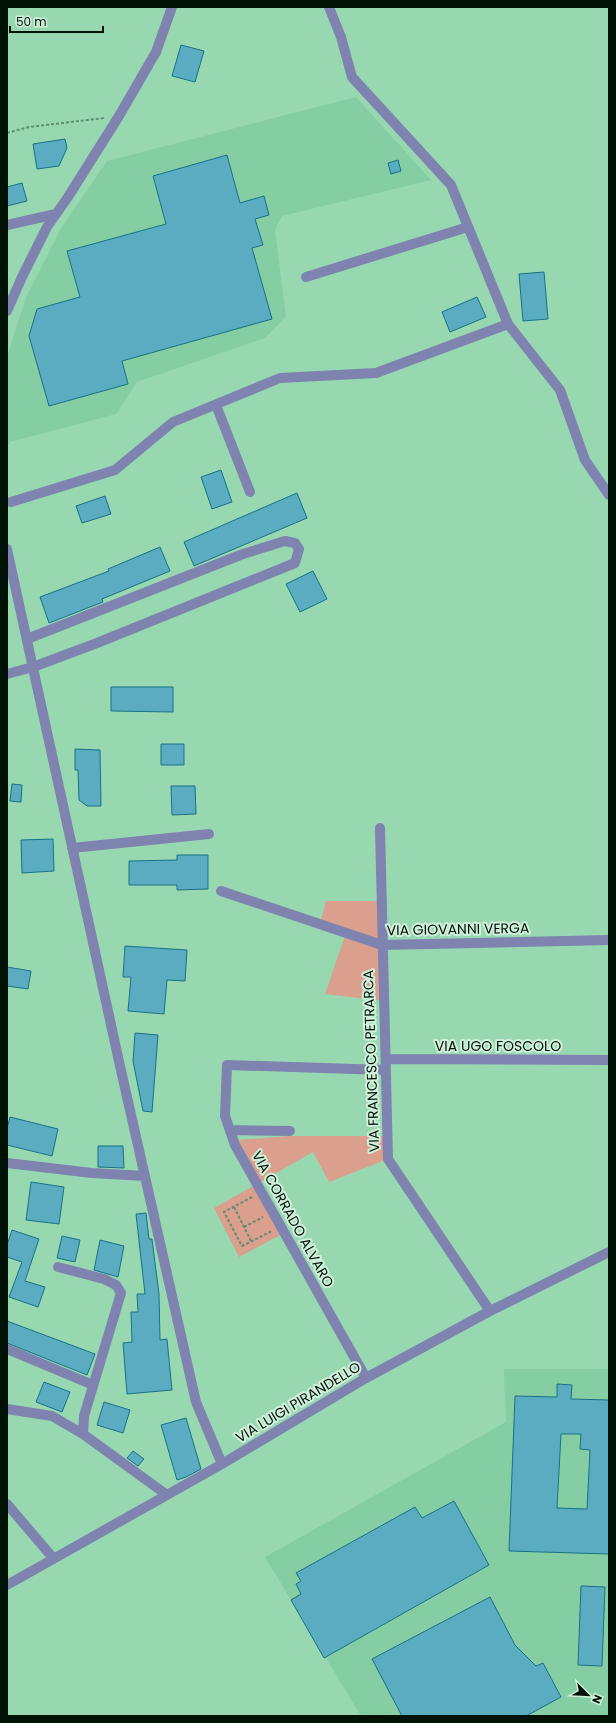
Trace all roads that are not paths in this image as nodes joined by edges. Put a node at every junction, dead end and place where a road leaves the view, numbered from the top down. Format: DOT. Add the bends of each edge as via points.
graph roads {
  1 [pos="172,7"];
  2 [pos="329,7"];
  3 [pos="56,214"];
  4 [pos="7,225"];
  5 [pos="468,227"];
  6 [pos="306,277"];
  7 [pos="7,312"];
  8 [pos="508,324"];
  9 [pos="216,405"];
  10 [pos="250,492"];
  11 [pos="609,495"];
  12 [pos="11,502"];
  13 [pos="7,549"];
  14 [pos="26,639"];
  15 [pos="33,667"];
  16 [pos="7,674"];
  17 [pos="380,828"];
  18 [pos="208,834"];
  19 [pos="72,848"];
  20 [pos="221,891"];
  21 [pos="609,940"];
  22 [pos="382,945"];
  23 [pos="387,1059"];
  24 [pos="609,1060"];
  25 [pos="385,1070"];
  26 [pos="230,1130"];
  27 [pos="290,1131"];
  28 [pos="7,1163"];
  29 [pos="145,1176"];
  30 [pos="609,1252"];
  31 [pos="58,1267"];
  32 [pos="490,1311"];
  33 [pos="7,1349"];
  34 [pos="366,1378"];
  35 [pos="93,1384"];
  36 [pos="7,1409"];
  37 [pos="83,1434"];
  38 [pos="222,1464"];
  39 [pos="167,1494"];
  40 [pos="7,1504"];
  41 [pos="53,1558"];
  42 [pos="7,1585"];
  1 -- 3 [label="street" via="156,52 119,116"];
  2 -- 5 [label="street" via="341,37 352,77 451,185"];
  3 -- 4 [label="street"];
  3 -- 7 [label="street" via="22,277"];
  5 -- 6 [label="street"];
  5 -- 8 [label="street"];
  8 -- 9 [label="street" via="376,374 280,378"];
  8 -- 11 [label="street" via="560,390 585,460"];
  9 -- 10 [label="street"];
  9 -- 12 [label="street" via="173,422 115,470"];
  13 -- 14 [label="street"];
  14 -- 15 [label="street"];
  14 -- 15 [label="street" via="243,554 285,541 295,543 299,549 295,563"];
  15 -- 16 [label="street"];
  15 -- 19 [label="street"];
  17 -- 22 [label="street, VIA FRANCESCO PETRARCA"];
  18 -- 19 [label="street"];
  19 -- 29 [label="street"];
  20 -- 22 [label="street, VIA GIOVANNI VERGA"];
  21 -- 22 [label="street, VIA GIOVANNI VERGA"];
  22 -- 23 [label="street, VIA FRANCESCO PETRARCA"];
  23 -- 24 [label="street, VIA UGO FOSCOLO"];
  23 -- 25 [label="street, VIA FRANCESCO PETRARCA"];
  25 -- 26 [label="street, VIA CORRADO ALVARO" via="227,1066 225,1116"];
  25 -- 32 [label="street, VIA FRANCESCO PETRARCA" via="388,1159"];
  26 -- 27 [label="street"];
  26 -- 34 [label="street, VIA CORRADO ALVARO" via="235,1145"];
  28 -- 29 [label="street"];
  29 -- 38 [label="street" via="196,1402"];
  30 -- 32 [label="street, VIA LUIGI PIRANDELLO"];
  31 -- 35 [label="street" via="104,1279 116,1285 121,1293"];
  32 -- 34 [label="street, VIA LUIGI PIRANDELLO"];
  33 -- 35 [label="street"];
  34 -- 38 [label="street, VIA LUIGI PIRANDELLO"];
  35 -- 37 [label="street" via="84,1416"];
  36 -- 37 [label="street" via="52,1416"];
  37 -- 39 [label="street"];
  38 -- 39 [label="street, VIA LUIGI PIRANDELLO"];
  39 -- 41 [label="street, VIA LUIGI PIRANDELLO"];
  40 -- 41 [label="street"];
  41 -- 42 [label="street, VIA LUIGI PIRANDELLO"];
}
